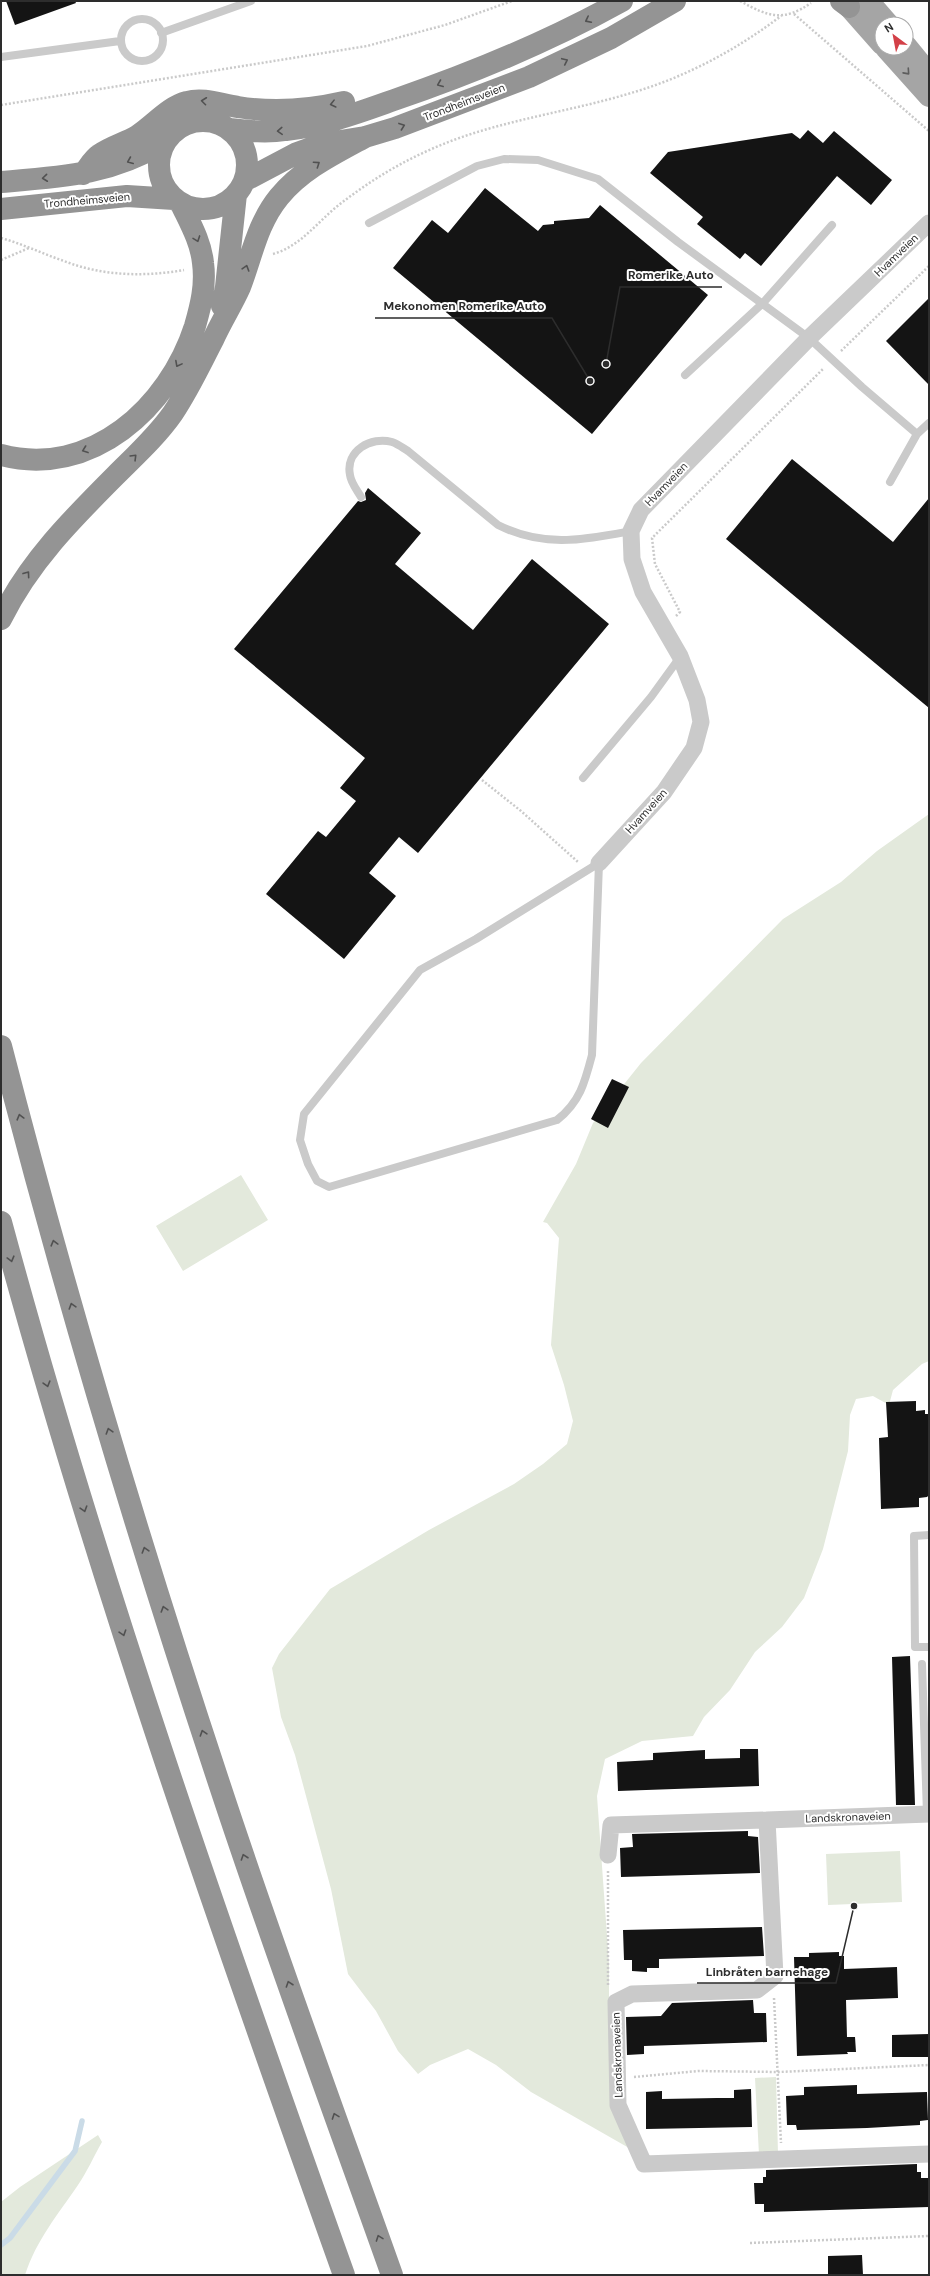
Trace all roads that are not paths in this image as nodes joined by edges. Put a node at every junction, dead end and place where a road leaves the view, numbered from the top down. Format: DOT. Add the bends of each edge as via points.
graph roads {
  1 [pos="251,1"];
  2 [pos="622,1"];
  3 [pos="675,1"];
  4 [pos="851,2"];
  5 [pos="875,16"];
  6 [pos="161,33"];
  7 [pos="874,33"];
  8 [pos="120,41"];
  9 [pos="893,56"];
  10 [pos="914,56"];
  11 [pos="1,57"];
  12 [pos="929,74"];
  13 [pos="929,96"];
  14 [pos="385,104"];
  15 [pos="229,129"];
  16 [pos="365,138"];
  17 [pos="165,142"];
  18 [pos="83,174"];
  19 [pos="1,182"];
  20 [pos="240,188"];
  21 [pos="177,202"];
  22 [pos="1,208"];
  23 [pos="369,223"];
  24 [pos="929,223"];
  25 [pos="832,225"];
  26 [pos="763,303"];
  27 [pos="809,338"];
  28 [pos="212,342"];
  29 [pos="685,375"];
  30 [pos="929,423"];
  31 [pos="917,434"];
  32 [pos="1,454"];
  33 [pos="890,482"];
  34 [pos="361,497"];
  35 [pos="631,531"];
  36 [pos="1,619"];
  37 [pos="680,656"];
  38 [pos="583,778"];
  39 [pos="593,867"];
  40 [pos="1,1046"];
  41 [pos="1,1222"];
  42 [pos="929,1535"];
  43 [pos="929,1646"];
  44 [pos="922,1664"];
  45 [pos="928,1814"];
  46 [pos="767,1820"];
  47 [pos="608,1855"];
  48 [pos="929,2154"];
  49 [pos="344,2275"];
  50 [pos="392,2275"];
  1 -- 6 [label="lane"];
  2 -- 14 [label="highway, one-way" via="572,28 523,50"];
  16 -- 3 [label="highway, Trondheimsveien, one-way" via="529,78 611,38"];
  4 -- 5 [label="main road"];
  4 -- 7 [label="main road"];
  6 -- 8 [label="lane" via="153,22 141,19 128,24 122,32"];
  6 -- 8 [label="lane" via="163,39 160,50 156,56 144,61 128,57"];
  8 -- 11 [label="lane"];
  9 -- 13 [label="main road, one-way"];
  10 -- 12 [label="main road"];
  14 -- 15 [label="highway, one-way" via="334,120 287,130"];
  14 -- 18 [label="highway, one-way" via="350,100 292,111 239,107 197,100 186,102 161,117 136,137 99,155"];
  15 -- 17 [label="highway" via="212,122 194,122 177,129"];
  15 -- 20 [label="highway" via="243,147 246,158 247,170"];
  16 -- 20 [label="highway, Trondheimsveien" via="322,144 297,153"];
  28 -- 16 [label="highway, one-way" via="240,287 259,232 279,198 310,169"];
  17 -- 18 [label="highway, one-way" via="128,162"];
  17 -- 21 [label="highway" via="158,162 159,173 167,192"];
  18 -- 19 [label="highway, one-way"];
  20 -- 21 [label="highway" via="229,201 210,209 190,208"];
  20 -- 28 [label="highway" via="226,287"];
  21 -- 22 [label="highway, Trondheimsveien" via="127,196"];
  21 -- 32 [label="highway, one-way" via="200,248 203,263 202,298 190,340 174,372 158,395 132,424 87,449 62,457 40,459 13,458"];
  23 -- 26 [label="lane" via="477,166 504,159 538,160 598,179 678,242"];
  24 -- 27 [label="street, Hvamveien"];
  25 -- 26 [label="lane"];
  26 -- 27 [label="lane"];
  26 -- 29 [label="lane"];
  27 -- 31 [label="lane"];
  27 -- 35 [label="street, Hvamveien" via="641,510"];
  36 -- 28 [label="highway, one-way" via="23,580 44,551 172,415 193,382"];
  30 -- 31 [label="lane"];
  31 -- 33 [label="lane"];
  34 -- 35 [label="lane" via="350,475 349,468 354,454 372,441 387,441 399,444 498,525 530,538 546,541 565,540"];
  35 -- 37 [label="street, Hvamveien" via="632,559 643,592"];
  37 -- 38 [label="lane" via="651,697"];
  37 -- 39 [label="street, Hvamveien" via="697,700 701,722 694,748 664,792"];
  39 -- 39 [label="lane" via="592,1056 583,1086 570,1110 557,1120 329,1187 316,1181 300,1140 304,1114 420,970 476,939"];
  50 -- 40 [label="highway, one-way" via="228,1808 179,1660 64,1280"];
  41 -- 49 [label="highway, one-way" via="72,1469 134,1668 219,1922"];
  42 -- 43 [label="lane" via="914,1536 915,1647"];
  44 -- 45 [label="lane"];
  45 -- 46 [label="street, Landskronaveien"];
  46 -- 47 [label="street, Landskronaveien" via="611,1825"];
  46 -- 48 [label="street, Landskronaveien" via="775,1976 757,1990 632,1994 616,2002 618,2104 644,2164"];
}
